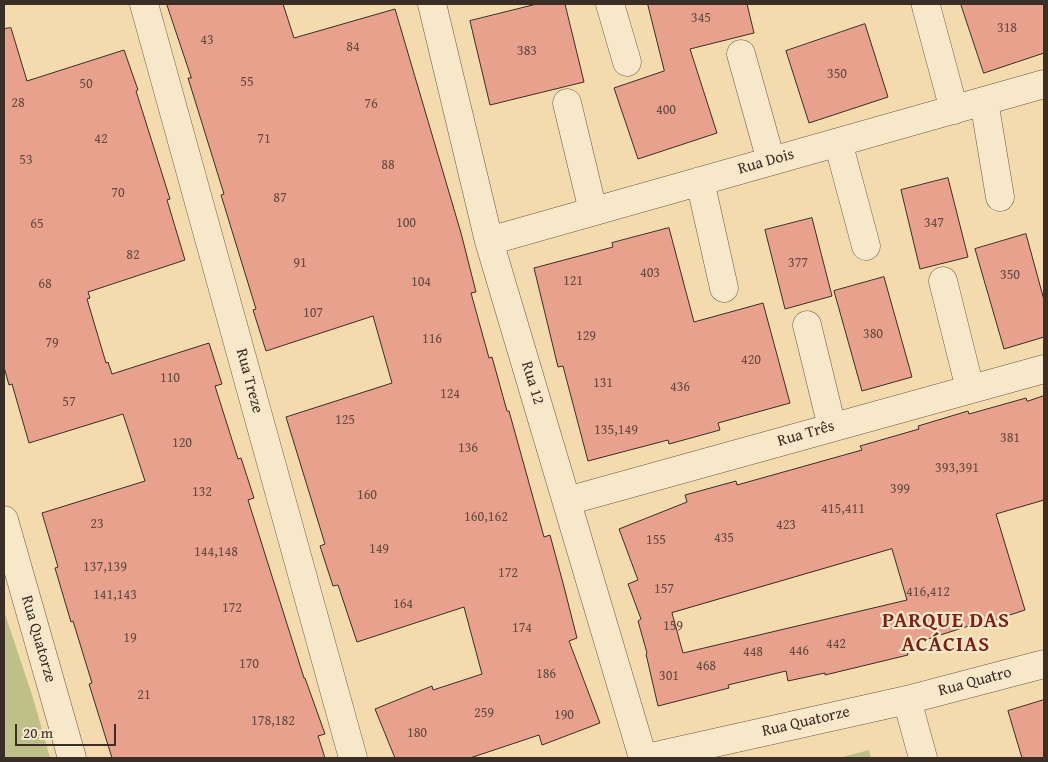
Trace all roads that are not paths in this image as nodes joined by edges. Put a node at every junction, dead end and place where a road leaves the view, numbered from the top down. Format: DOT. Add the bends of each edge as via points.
graph roads {
  1 [pos="144,4"];
  2 [pos="432,4"];
  3 [pos="610,4"];
  4 [pos="926,6"];
  5 [pos="740,54"];
  6 [pos="627,62"];
  7 [pos="1044,84"];
  8 [pos="984,101"];
  9 [pos="567,103"];
  10 [pos="954,110"];
  11 [pos="838,142"];
  12 [pos="771,161"];
  13 [pos="700,181"];
  14 [pos="1000,197"];
  15 [pos="594,211"];
  16 [pos="489,241"];
  17 [pos="866,246"];
  18 [pos="943,281"];
  19 [pos="724,288"];
  20 [pos="807,325"];
  21 [pos="1044,369"];
  22 [pos="970,389"];
  23 [pos="832,427"];
  24 [pos="567,501"];
  25 [pos="4,520"];
  26 [pos="1044,664"];
  27 [pos="907,700"];
  28 [pos="72,758"];
  29 [pos="353,758"];
  30 [pos="643,758"];
  31 [pos="647,758"];
  32 [pos="923,758"];
  1 -- 29 [label="street, Rua Treze"];
  2 -- 16 [label="street, Rua 12"];
  3 -- 6 [label="street"];
  4 -- 10 [label="street"];
  5 -- 12 [label="street"];
  7 -- 8 [label="street, Rua Dois"];
  8 -- 10 [label="street, Rua Dois"];
  8 -- 14 [label="street"];
  9 -- 15 [label="street"];
  10 -- 11 [label="street, Rua Dois"];
  11 -- 12 [label="street, Rua Dois"];
  11 -- 17 [label="street"];
  12 -- 13 [label="street, Rua Dois"];
  13 -- 15 [label="street, Rua Dois"];
  13 -- 19 [label="street"];
  15 -- 16 [label="street, Rua Dois"];
  16 -- 24 [label="street, Rua 12"];
  18 -- 22 [label="street"];
  20 -- 23 [label="street"];
  21 -- 22 [label="street, Rua Três"];
  22 -- 23 [label="street, Rua Três"];
  23 -- 24 [label="street, Rua Três"];
  24 -- 30 [label="street, Rua 12"];
  25 -- 28 [label="street, Rua Quatorze"];
  26 -- 27 [label="street, Rua Quatro"];
  27 -- 31 [label="street, Rua Quatorze"];
  27 -- 32 [label="street"];
}
